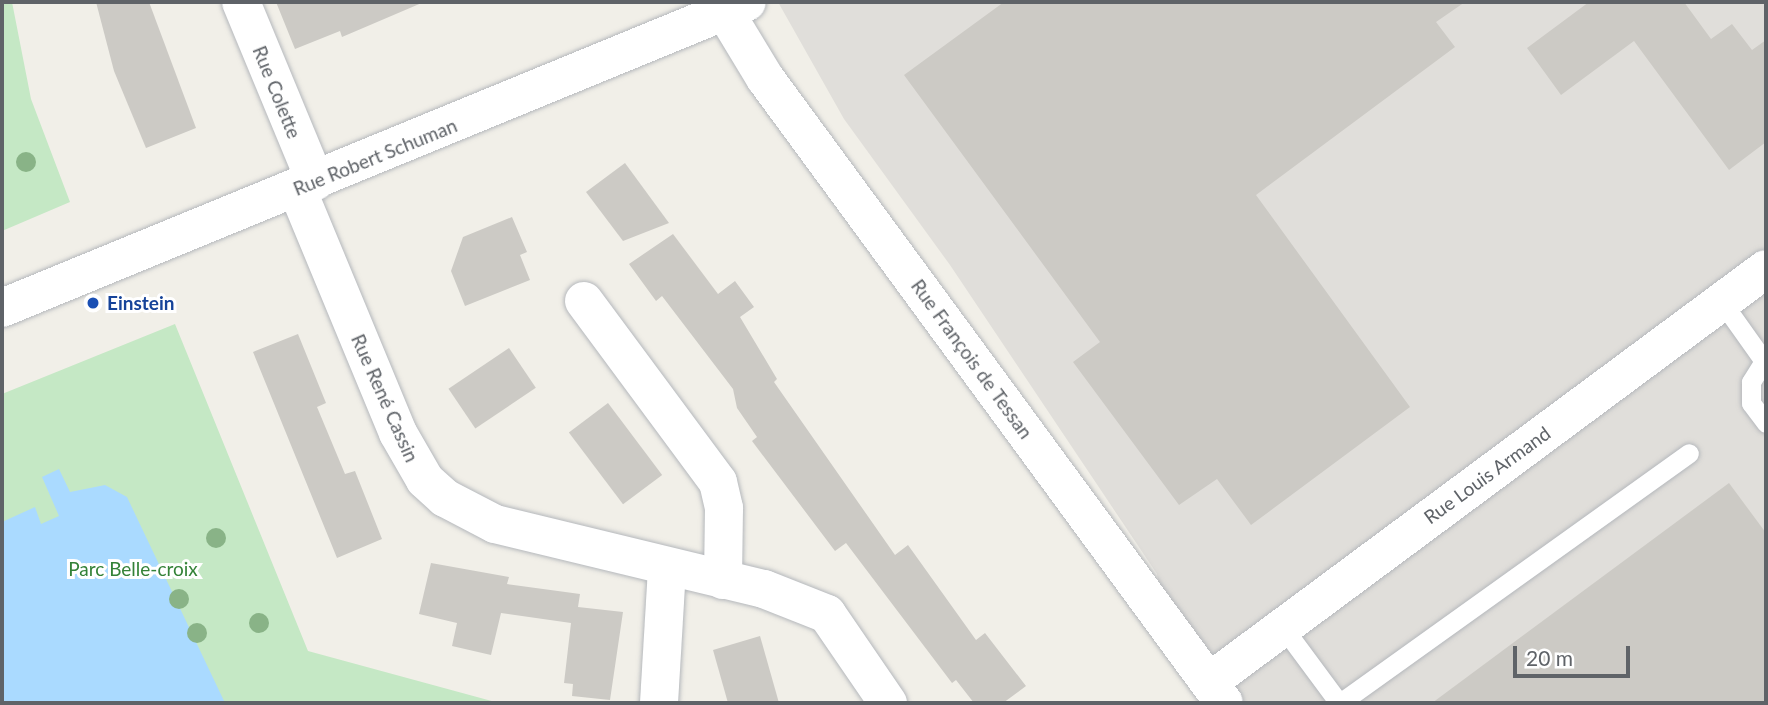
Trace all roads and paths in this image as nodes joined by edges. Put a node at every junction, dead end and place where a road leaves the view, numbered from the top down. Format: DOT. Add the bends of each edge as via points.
graph roads {
  1 [pos="241,2"];
  2 [pos="738,5"];
  3 [pos="306,185"];
  4 [pos="1766,270"];
  5 [pos="584,301"];
  6 [pos="1722,302"];
  7 [pos="2,307"];
  8 [pos="1765,360"];
  9 [pos="1766,423"];
  10 [pos="1689,453"];
  11 [pos="667,567"];
  12 [pos="723,580"];
  13 [pos="1282,626"];
  14 [pos="1216,693"];
  15 [pos="659,703"];
  16 [pos="888,703"];
  17 [pos="1339,703"];
  1 -- 3 [label="street, Rue Colette"];
  2 -- 3 [label="street, Rue Robert Schuman"];
  2 -- 14 [label="street, Rue François de Tessan" via="765,78"];
  3 -- 7 [label="street, Rue Robert Schuman"];
  3 -- 11 [label="street, Rue René Cassin" via="398,433 425,480 445,498 495,524"];
  4 -- 6 [label="street, Rue Louis Armand"];
  5 -- 12 [label="street" via="718,482 724,508"];
  6 -- 8 [label="lane"];
  6 -- 13 [label="street, Rue Louis Armand"];
  8 -- 9 [label="lane" via="1751,382 1751,403"];
  10 -- 17 [label="lane"];
  11 -- 12 [label="street, Rue René Cassin"];
  11 -- 15 [label="street"];
  12 -- 16 [label="street, Rue René Cassin" via="764,589 827,614"];
  13 -- 14 [label="street, Rue Louis Armand"];
  13 -- 17 [label="lane"];
}
